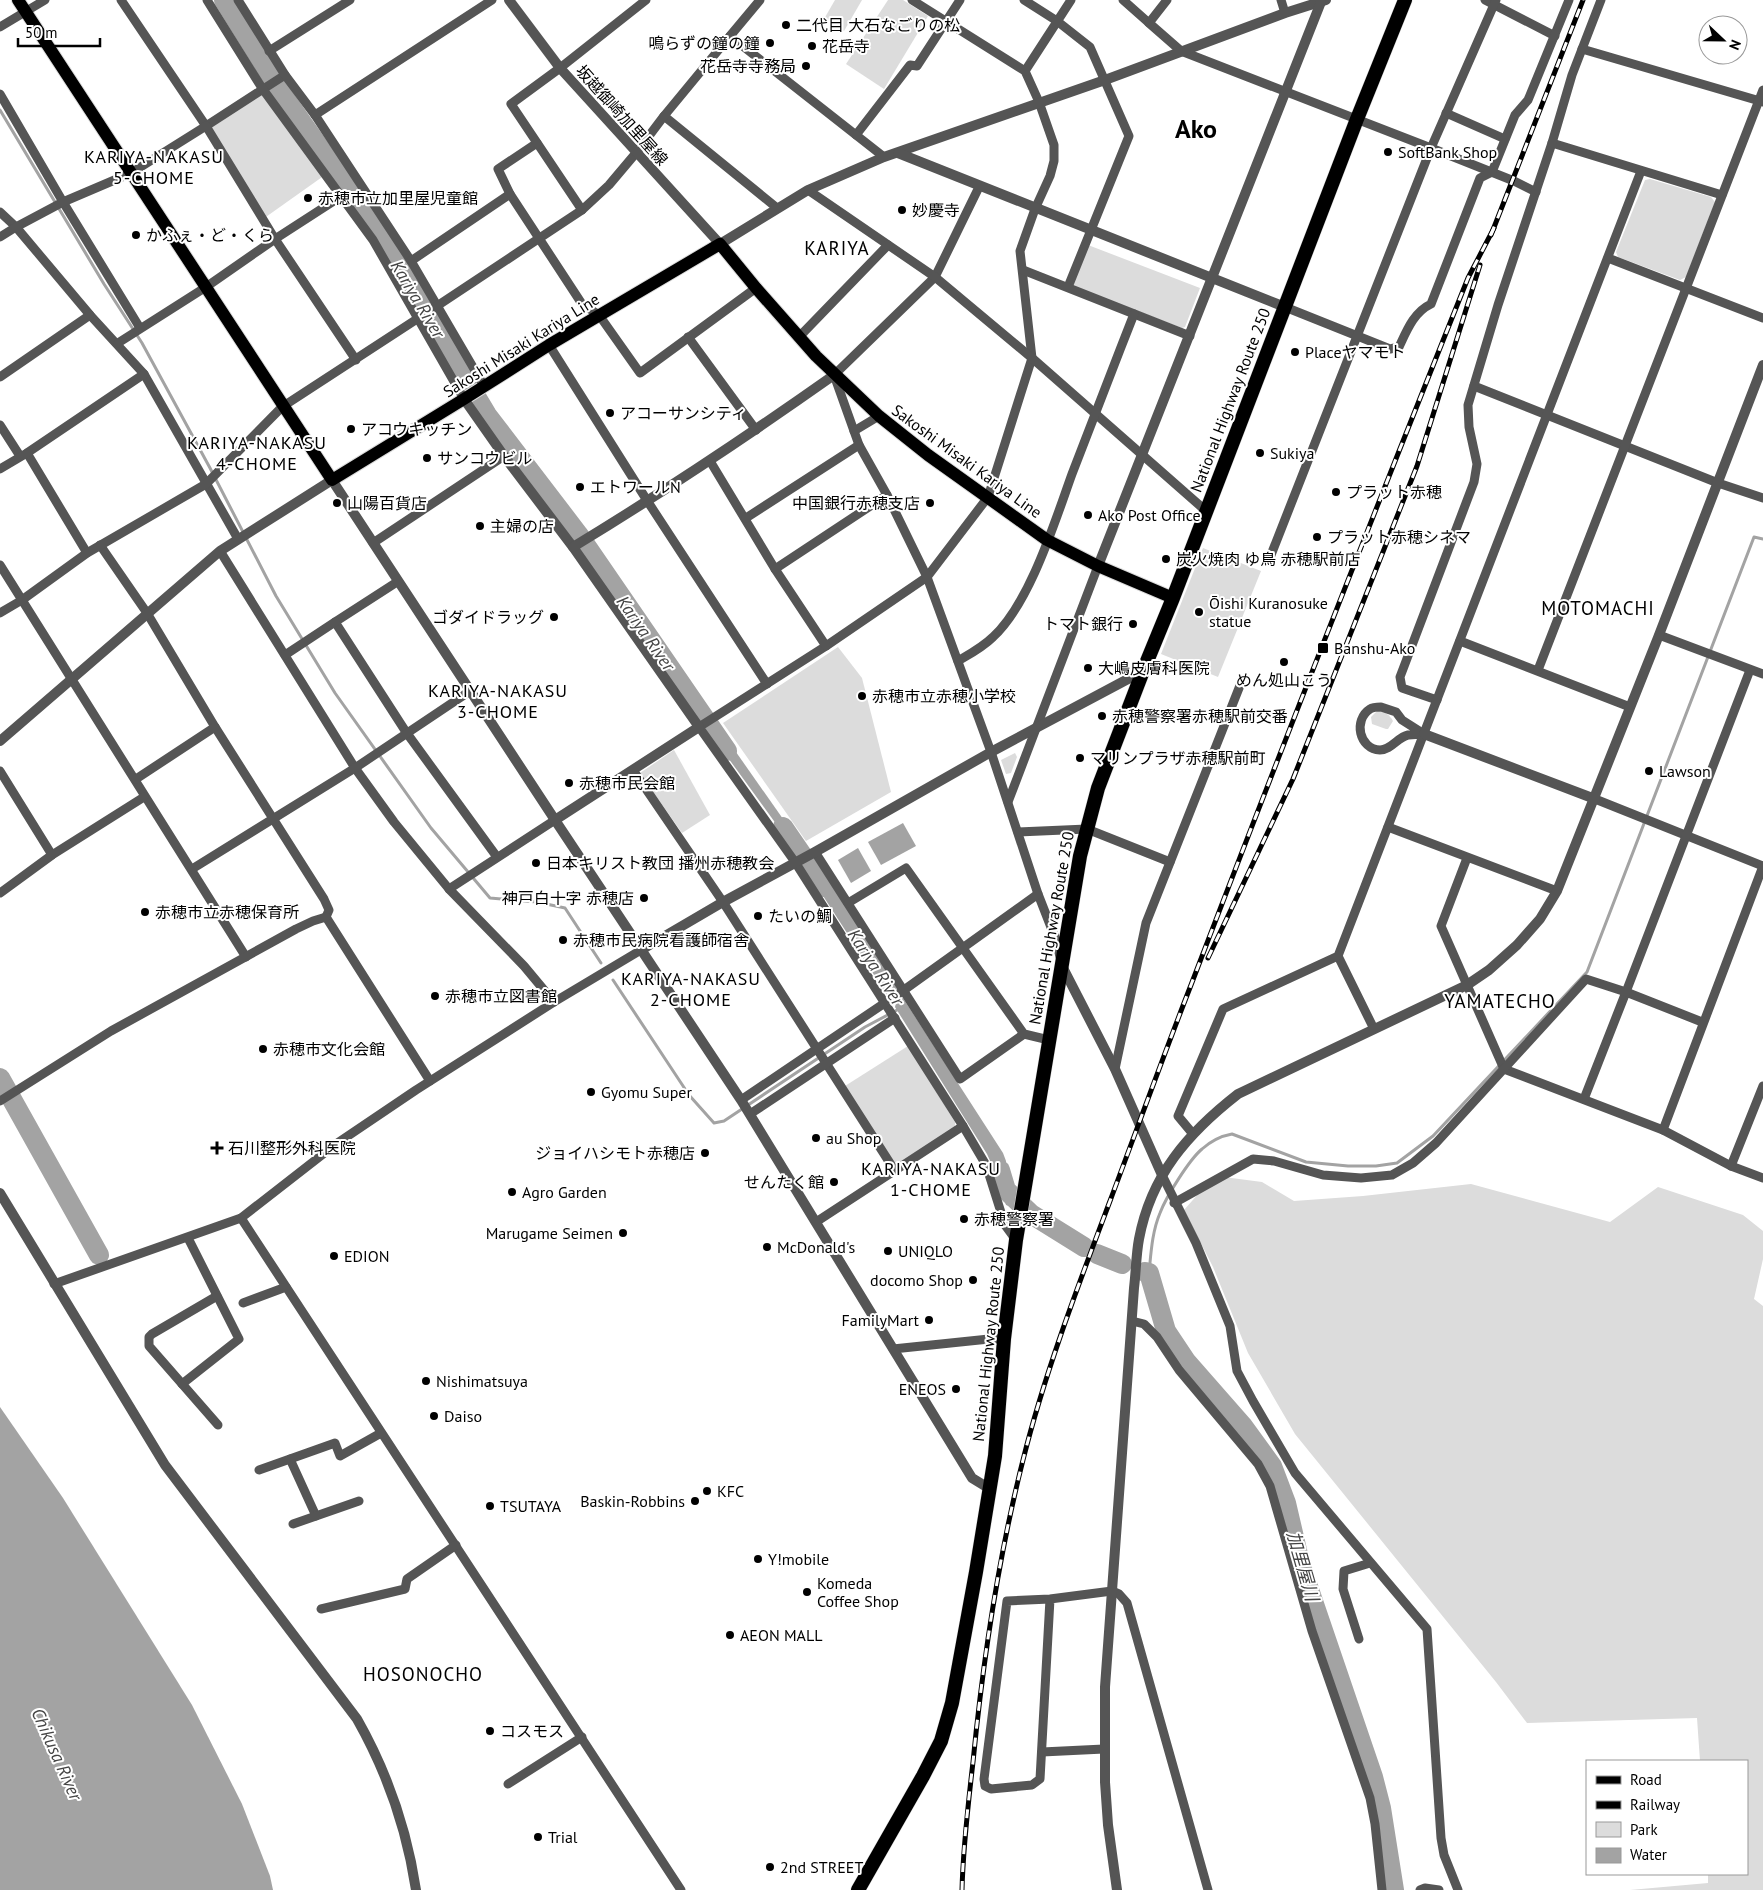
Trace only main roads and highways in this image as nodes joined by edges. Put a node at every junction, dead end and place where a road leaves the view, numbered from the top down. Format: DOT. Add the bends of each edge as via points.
graph roads {
  1 [pos="18,0"];
  2 [pos="1405,0"];
  3 [pos="1173,598"];
  4 [pos="858,1890"];
  1 -- 3 [label="main road, Sakoshi Misaki Kariya Line" via="332,480 549,345 720,244 834,375 928,455 1048,540 1098,566"];
  2 -- 3 [label="highway, National Highway Route 250"];
  3 -- 4 [label="highway, National Highway Route 250" via="1098,788 1076,881 1016,1240 990,1489 952,1703 941,1741"];
}
